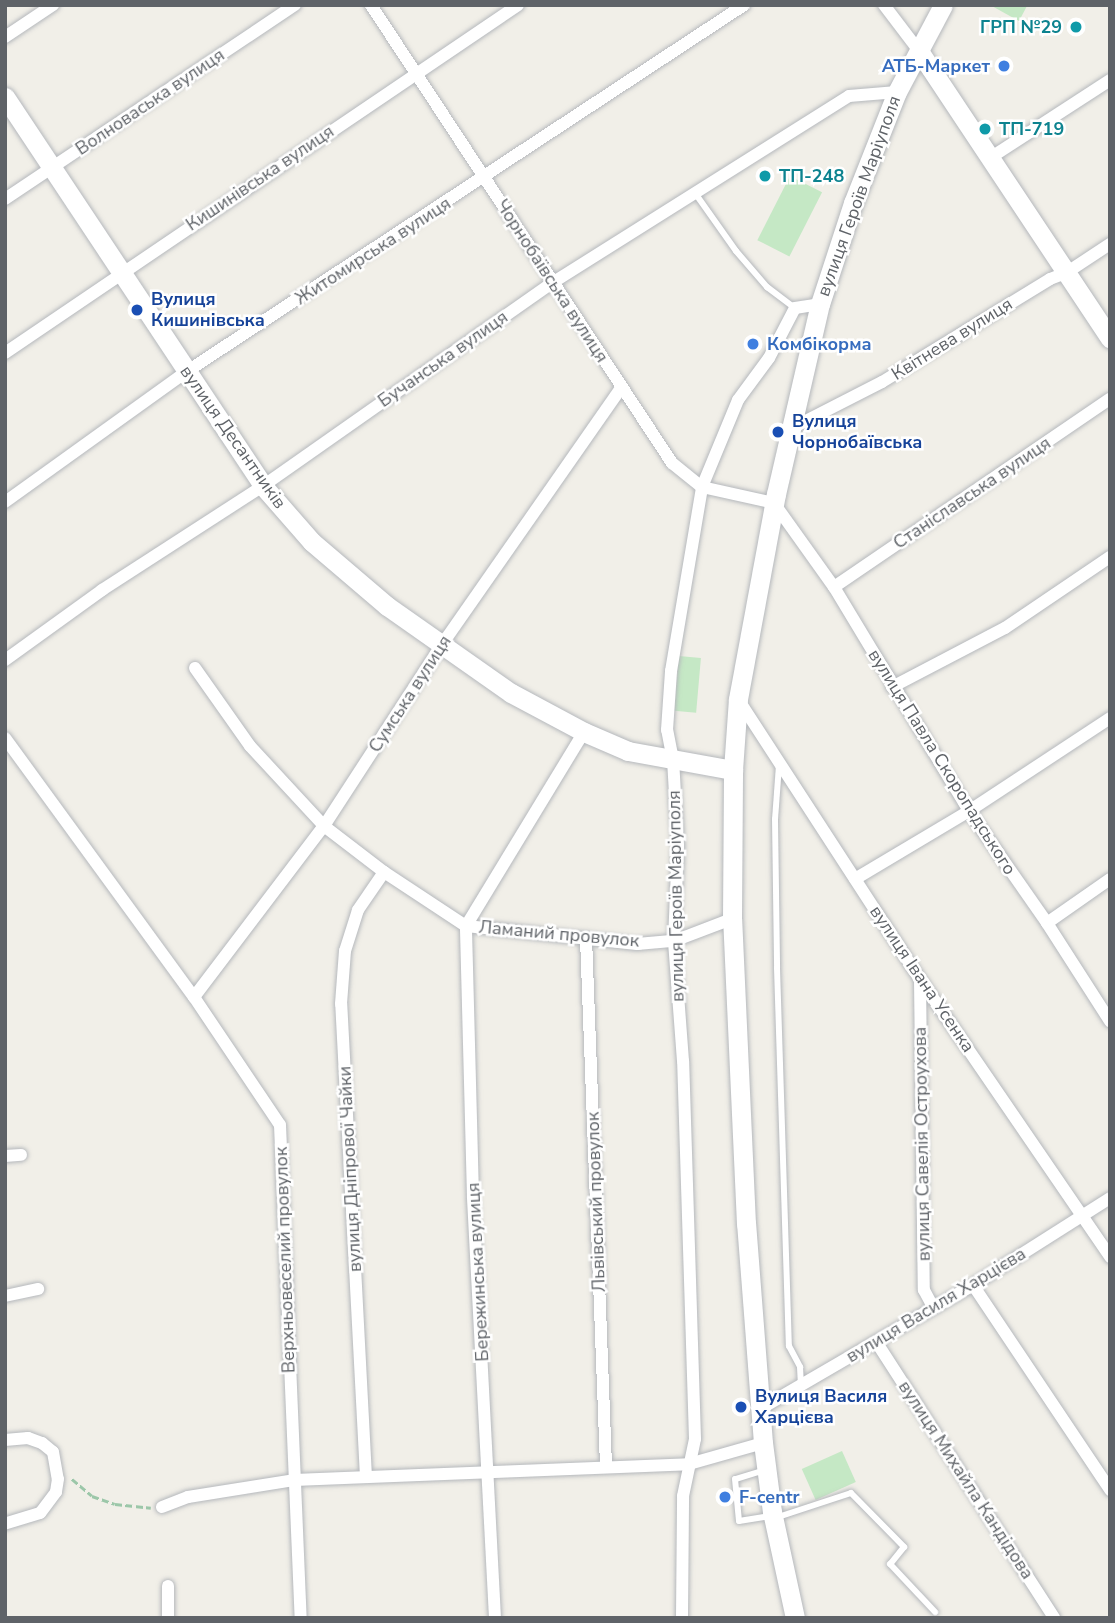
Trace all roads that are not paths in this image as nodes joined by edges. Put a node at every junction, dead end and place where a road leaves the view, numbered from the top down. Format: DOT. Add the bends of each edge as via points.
graph roads {
  1 [pos="53,5"];
  2 [pos="295,5"];
  3 [pos="371,5"];
  4 [pos="518,5"];
  5 [pos="744,5"];
  6 [pos="884,5"];
  7 [pos="943,5"];
  8 [pos="5,37"];
  9 [pos="919,51"];
  10 [pos="415,73"];
  11 [pos="1110,80"];
  12 [pos="897,92"];
  13 [pos="5,97"];
  14 [pos="990,158"];
  15 [pos="51,167"];
  16 [pos="486,178"];
  17 [pos="695,193"];
  18 [pos="5,199"];
  19 [pos="1110,243"];
  20 [pos="120,273"];
  21 [pos="1066,273"];
  22 [pos="552,283"];
  23 [pos="820,304"];
  24 [pos="795,308"];
  25 [pos="1110,338"];
  26 [pos="5,353"];
  27 [pos="186,372"];
  28 [pos="621,388"];
  29 [pos="1110,399"];
  30 [pos="790,429"];
  31 [pos="263,486"];
  32 [pos="702,486"];
  33 [pos="5,502"];
  34 [pos="774,503"];
  35 [pos="1110,557"];
  36 [pos="834,587"];
  37 [pos="441,646"];
  38 [pos="5,660"];
  39 [pos="195,668"];
  40 [pos="892,687"];
  41 [pos="738,699"];
  42 [pos="1110,718"];
  43 [pos="584,732"];
  44 [pos="5,738"];
  45 [pos="673,760"];
  46 [pos="779,763"];
  47 [pos="733,769"];
  48 [pos="969,811"];
  49 [pos="324,826"];
  50 [pos="384,872"];
  51 [pos="855,879"];
  52 [pos="1110,879"];
  53 [pos="732,919"];
  54 [pos="1047,923"];
  55 [pos="466,926"];
  56 [pos="586,938"];
  57 [pos="674,941"];
  58 [pos="920,979"];
  59 [pos="194,997"];
  60 [pos="1110,1021"];
  61 [pos="21,1155"];
  62 [pos="5,1156"];
  63 [pos="1110,1198"];
  64 [pos="1082,1215"];
  65 [pos="1110,1257"];
  66 [pos="973,1285"];
  67 [pos="38,1289"];
  68 [pos="5,1296"];
  69 [pos="933,1307"];
  70 [pos="877,1343"];
  71 [pos="801,1385"];
  72 [pos="760,1409"];
  73 [pos="5,1440"];
  74 [pos="763,1443"];
  75 [pos="689,1464"];
  76 [pos="606,1466"];
  77 [pos="766,1470"];
  78 [pos="490,1471"];
  79 [pos="366,1476"];
  80 [pos="294,1480"];
  81 [pos="1110,1490"];
  82 [pos="162,1507"];
  83 [pos="773,1517"];
  84 [pos="5,1524"];
  85 [pos="168,1586"];
  86 [pos="935,1612"];
  87 [pos="168,1618"];
  88 [pos="301,1618"];
  89 [pos="495,1618"];
  90 [pos="682,1618"];
  91 [pos="795,1618"];
  92 [pos="1055,1618"];
  1 -- 8 [label="street"];
  2 -- 15 [label="street, Волноваська вулиця"];
  3 -- 10 [label="street, Чорнобаївська вулиця"];
  4 -- 10 [label="street, Кишинівська вулиця"];
  5 -- 16 [label="street, Житомирська вулиця"];
  6 -- 9 [label="street"];
  7 -- 9 [label="main road, вулиця Героїв Маріуполя"];
  9 -- 12 [label="main road, вулиця Героїв Маріуполя"];
  9 -- 14 [label="main road"];
  10 -- 16 [label="street, Чорнобаївська вулиця"];
  10 -- 20 [label="street, Кишинівська вулиця"];
  11 -- 14 [label="street"];
  12 -- 17 [label="street, Бучанська вулиця" via="849,96"];
  12 -- 23 [label="main road, вулиця Героїв Маріуполя"];
  13 -- 15 [label="main road, вулиця Десантників"];
  14 -- 21 [label="main road"];
  15 -- 18 [label="street, Волноваська вулиця"];
  15 -- 20 [label="main road, вулиця Десантників"];
  16 -- 22 [label="street, Чорнобаївська вулиця"];
  16 -- 27 [label="street, Житомирська вулиця"];
  17 -- 22 [label="street, Бучанська вулиця"];
  17 -- 24 [label="lane" via="767,287"];
  19 -- 21 [label="street, Квітнева вулиця"];
  20 -- 26 [label="street, Кишинівська вулиця"];
  20 -- 27 [label="main road, вулиця Десантників"];
  21 -- 25 [label="main road"];
  21 -- 30 [label="street, Квітнева вулиця" via="882,382"];
  22 -- 28 [label="street, Чорнобаївська вулиця"];
  22 -- 31 [label="street, Бучанська вулиця"];
  23 -- 24 [label="street, вулиця Героїв Маріуполя"];
  23 -- 30 [label="main road, вулиця Героїв Маріуполя"];
  24 -- 32 [label="street, вулиця Героїв Маріуполя" via="769,358 738,400"];
  27 -- 31 [label="main road, вулиця Десантників"];
  27 -- 33 [label="street, Житомирська вулиця"];
  28 -- 32 [label="street, Чорнобаївська вулиця" via="672,463"];
  28 -- 37 [label="street, Сумська вулиця"];
  29 -- 36 [label="street, Станіславська вулиця"];
  30 -- 34 [label="main road, вулиця Героїв Маріуполя"];
  31 -- 37 [label="main road, вулиця Десантників" via="312,542"];
  31 -- 38 [label="street, Бучанська вулиця" via="102,590"];
  32 -- 34 [label="street, Чорнобаївська вулиця"];
  32 -- 45 [label="street, вулиця Героїв Маріуполя" via="671,671 667,730"];
  34 -- 36 [label="street, вулиця Павла Скоропадського"];
  34 -- 41 [label="main road, вулиця Героїв Маріуполя"];
  35 -- 40 [label="street" via="1005,628"];
  36 -- 40 [label="street, вулиця Павла Скоропадського"];
  37 -- 43 [label="main road, вулиця Десантників" via="511,693"];
  37 -- 49 [label="street, Сумська вулиця"];
  39 -- 49 [label="street, Ламаний провулок" via="250,746"];
  40 -- 48 [label="street, вулиця Павла Скоропадського"];
  41 -- 46 [label="street, вулиця Івана Усенка"];
  41 -- 47 [label="main road, вулиця Героїв Маріуполя"];
  42 -- 48 [label="street"];
  43 -- 45 [label="main road, вулиця Десантників" via="628,751"];
  43 -- 55 [label="street"];
  44 -- 59 [label="street, Верхньовеселий провулок"];
  45 -- 47 [label="main road, вулиця Десантників"];
  45 -- 57 [label="street, вулиця Героїв Маріуполя" via="678,846"];
  46 -- 51 [label="street, вулиця Івана Усенка"];
  46 -- 71 [label="lane" via="777,968 789,1346 800,1367"];
  47 -- 53 [label="main road, вулиця Героїв Маріуполя"];
  48 -- 51 [label="street"];
  48 -- 54 [label="street, вулиця Павла Скоропадського"];
  49 -- 50 [label="street, Ламаний провулок"];
  49 -- 59 [label="street, Сумська вулиця"];
  50 -- 55 [label="street, Ламаний провулок"];
  50 -- 79 [label="street, вулиця Дніпрової Чайки" via="358,910 345,951 341,1004"];
  51 -- 58 [label="street, вулиця Івана Усенка"];
  52 -- 54 [label="street"];
  53 -- 57 [label="street, Ламаний провулок"];
  53 -- 72 [label="main road, вулиця Героїв Маріуполя"];
  54 -- 60 [label="street, вулиця Павла Скоропадського"];
  55 -- 56 [label="street, Ламаний провулок"];
  55 -- 78 [label="street, Бережинська вулиця" via="473,1197"];
  56 -- 57 [label="street, Ламаний провулок" via="638,944"];
  56 -- 76 [label="street, Львівський провулок"];
  57 -- 75 [label="street, вулиця Героїв Маріуполя" via="683,1061 695,1440"];
  58 -- 64 [label="street, вулиця Івана Усенка"];
  58 -- 69 [label="street, вулиця Савелія Остроухова" via="924,1290"];
  59 -- 80 [label="street, Верхньовеселий провулок" via="280,1125"];
  61 -- 62 [label="street"];
  63 -- 64 [label="street, вулиця Василя Харцієва"];
  64 -- 65 [label="street, вулиця Івана Усенка"];
  64 -- 66 [label="street, вулиця Василя Харцієва"];
  66 -- 69 [label="street, вулиця Василя Харцієва"];
  66 -- 81 [label="street"];
  67 -- 68 [label="street"];
  69 -- 70 [label="street, вулиця Василя Харцієва"];
  70 -- 71 [label="street, вулиця Василя Харцієва"];
  70 -- 92 [label="street, вулиця Михайла Кандідова"];
  71 -- 72 [label="street, вулиця Василя Харцієва"];
  72 -- 74 [label="main road, вулиця Героїв Маріуполя"];
  73 -- 84 [label="street" via="28,1438 42,1443 53,1452 58,1466 56,1493 50,1504 40,1513"];
  74 -- 75 [label="street"];
  74 -- 77 [label="main road, вулиця Героїв Маріуполя"];
  75 -- 76 [label="street"];
  75 -- 90 [label="street, вулиця Героїв Маріуполя" via="683,1496"];
  76 -- 78 [label="street"];
  77 -- 83 [label="main road, вулиця Героїв Маріуполя"];
  77 -- 83 [label="lane" via="735,1479 738,1521"];
  78 -- 79 [label="street"];
  78 -- 89 [label="street, Бережинська вулиця"];
  79 -- 80 [label="street"];
  80 -- 82 [label="street" via="188,1497"];
  80 -- 88 [label="street, Верхньовеселий провулок"];
  83 -- 86 [label="lane" via="851,1493 904,1547 890,1564"];
  83 -- 91 [label="main road, вулиця Героїв Маріуполя"];
  85 -- 87 [label="street"];
}
